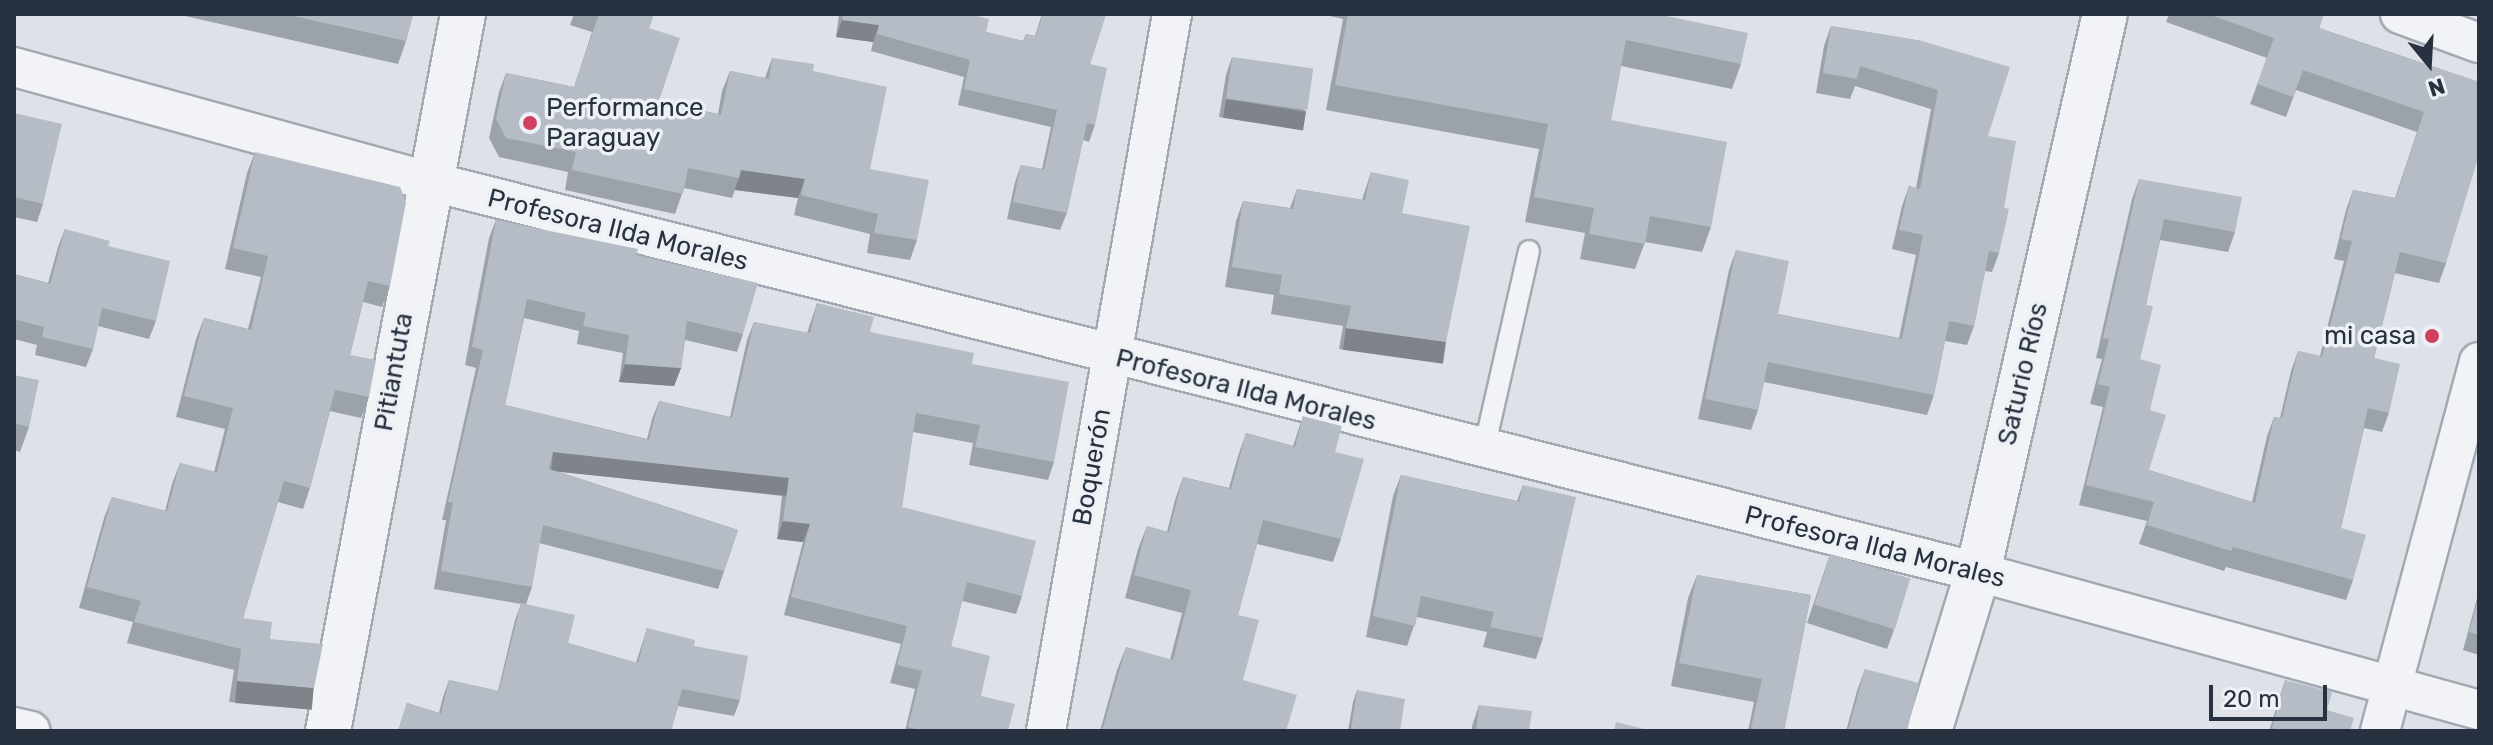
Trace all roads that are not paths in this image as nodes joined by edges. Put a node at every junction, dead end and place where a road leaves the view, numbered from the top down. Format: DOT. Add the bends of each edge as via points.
graph roads {
  1 [pos="463,14"];
  2 [pos="1172,14"];
  3 [pos="2105,14"];
  4 [pos="2400,14"];
  5 [pos="2479,43"];
  6 [pos="14,67"];
  7 [pos="429,181"];
  8 [pos="1529,251"];
  9 [pos="1111,356"];
  10 [pos="2479,362"];
  11 [pos="1484,449"];
  12 [pos="1978,572"];
  13 [pos="2393,686"];
  14 [pos="2479,710"];
  15 [pos="14,727"];
  16 [pos="31,731"];
  17 [pos="328,731"];
  18 [pos="1046,731"];
  19 [pos="1929,731"];
  20 [pos="2380,731"];
  1 -- 7 [label="street, Pitiantuta"];
  2 -- 9 [label="street, Boquerón"];
  3 -- 12 [label="street, Saturio Ríos"];
  4 -- 5 [label="street"];
  6 -- 7 [label="street, Profesora Ilda Morales"];
  7 -- 9 [label="street, Profesora Ilda Morales"];
  7 -- 17 [label="street, Pitiantuta"];
  8 -- 11 [label="lane"];
  9 -- 11 [label="street, Profesora Ilda Morales"];
  9 -- 18 [label="street, Boquerón"];
  10 -- 13 [label="street"];
  11 -- 12 [label="street, Profesora Ilda Morales"];
  12 -- 13 [label="street, Profesora Ilda Morales"];
  12 -- 19 [label="street, Saturio Ríos"];
  13 -- 14 [label="street, Profesora Ilda Morales"];
  13 -- 20 [label="street"];
  15 -- 16 [label="street"];
}
